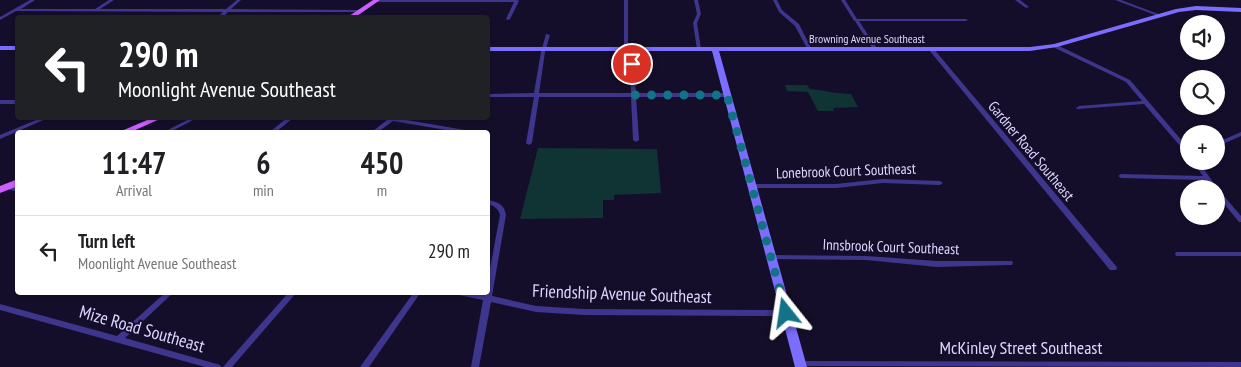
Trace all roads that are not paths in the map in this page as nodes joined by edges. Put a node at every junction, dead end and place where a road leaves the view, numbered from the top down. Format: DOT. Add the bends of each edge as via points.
graph roads {
  1 [pos="33,0"];
  2 [pos="112,0"];
  3 [pos="239,0"];
  4 [pos="626,0"];
  5 [pos="696,0"];
  6 [pos="775,0"];
  7 [pos="843,0"];
  8 [pos="1017,0"];
  9 [pos="1118,0"];
  10 [pos="376,1"];
  11 [pos="517,1"];
  12 [pos="1027,8"];
  13 [pos="14,10"];
  14 [pos="96,10"];
  15 [pos="1241,10"];
  16 [pos="226,11"];
  17 [pos="359,11"];
  18 [pos="222,15"];
  19 [pos="353,15"];
  20 [pos="1159,15"];
  21 [pos="0,18"];
  22 [pos="508,19"];
  23 [pos="856,20"];
  24 [pos="966,20"];
  25 [pos="548,35"];
  26 [pos="1055,46"];
  27 [pos="0,48"];
  28 [pos="15,48"];
  29 [pos="490,49"];
  30 [pos="545,49"];
  31 [pos="629,49"];
  32 [pos="699,49"];
  33 [pos="715,50"];
  34 [pos="810,50"];
  35 [pos="876,50"];
  36 [pos="931,50"];
  37 [pos="490,95"];
  38 [pos="537,95"];
  39 [pos="634,95"];
  40 [pos="727,95"];
  41 [pos="0,102"];
  42 [pos="15,102"];
  43 [pos="1145,102"];
  44 [pos="1079,108"];
  45 [pos="40,120"];
  46 [pos="154,120"];
  47 [pos="190,120"];
  48 [pos="288,120"];
  49 [pos="388,120"];
  50 [pos="401,120"];
  51 [pos="17,130"];
  52 [pos="135,130"];
  53 [pos="171,130"];
  54 [pos="275,130"];
  55 [pos="377,130"];
  56 [pos="455,130"];
  57 [pos="15,131"];
  58 [pos="1241,134"];
  59 [pos="0,137"];
  60 [pos="636,140"];
  61 [pos="1225,141"];
  62 [pos="1180,142"];
  63 [pos="529,143"];
  64 [pos="1201,170"];
  65 [pos="1121,176"];
  66 [pos="1206,178"];
  67 [pos="15,183"];
  68 [pos="940,183"];
  69 [pos="752,186"];
  70 [pos="3,189"];
  71 [pos="1225,200"];
  72 [pos="490,203"];
  73 [pos="1241,220"];
  74 [pos="1179,254"];
  75 [pos="1241,254"];
  76 [pos="772,257"];
  77 [pos="1009,263"];
  78 [pos="1112,268"];
  79 [pos="490,288"];
  80 [pos="168,295"];
  81 [pos="291,295"];
  82 [pos="416,295"];
  83 [pos="471,295"];
  84 [pos="489,295"];
  85 [pos="488,299"];
  86 [pos="0,307"];
  87 [pos="786,313"];
  88 [pos="119,339"];
  89 [pos="1241,365"];
  90 [pos="801,366"];
  91 [pos="218,367"];
  92 [pos="227,367"];
  93 [pos="364,367"];
  94 [pos="475,367"];
  1 -- 13 [label="street"];
  2 -- 14 [label="street"];
  3 -- 16 [label="street"];
  4 -- 31 [label="street"];
  5 -- 32 [label="street"];
  6 -- 34 [label="street" via="780,11 797,25"];
  7 -- 23 [label="street"];
  8 -- 12 [label="street"];
  9 -- 20 [label="street"];
  10 -- 11 [label="street"];
  10 -- 17 [label="main road"];
  11 -- 22 [label="street"];
  13 -- 14 [label="street"];
  13 -- 21 [label="street"];
  14 -- 16 [label="street"];
  15 -- 20 [label="street, Browning Avenue Southeast" via="1187,9"];
  16 -- 17 [label="street"];
  16 -- 18 [label="street"];
  17 -- 19 [label="main road"];
  20 -- 26 [label="street, Browning Avenue Southeast"];
  23 -- 24 [label="street"];
  23 -- 35 [label="street"];
  25 -- 30 [label="street"];
  26 -- 36 [label="street, Browning Avenue Southeast" via="1018,50"];
  26 -- 43 [label="street" via="1128,80"];
  27 -- 28 [label="street"];
  29 -- 30 [label="street, Browning Avenue Southeast"];
  30 -- 31 [label="street, Browning Avenue Southeast"];
  30 -- 38 [label="street"];
  31 -- 32 [label="street, Browning Avenue Southeast"];
  31 -- 39 [label="street"];
  32 -- 33 [label="street, Browning Avenue Southeast"];
  33 -- 34 [label="street, Browning Avenue Southeast"];
  33 -- 40 [label="street"];
  34 -- 35 [label="street, Browning Avenue Southeast"];
  35 -- 36 [label="street, Browning Avenue Southeast"];
  36 -- 78 [label="street, Gardner Road Southeast"];
  37 -- 38 [label="street"];
  38 -- 39 [label="street"];
  38 -- 63 [label="street"];
  39 -- 40 [label="street"];
  39 -- 60 [label="street"];
  40 -- 69 [label="street"];
  41 -- 42 [label="street"];
  43 -- 44 [label="street"];
  43 -- 62 [label="street"];
  45 -- 51 [label="street"];
  46 -- 52 [label="main road"];
  47 -- 53 [label="street"];
  48 -- 54 [label="street"];
  49 -- 55 [label="street"];
  50 -- 56 [label="street"];
  57 -- 59 [label="street"];
  58 -- 61 [label="street"];
  64 -- 66 [label="street"];
  65 -- 66 [label="street"];
  67 -- 70 [label="main road"];
  68 -- 69 [label="street, Lonebrook Court Southeast" via="883,181 836,186"];
  69 -- 76 [label="street"];
  71 -- 73 [label="street"];
  72 -- 79 [label="street" via="502,208 503,215"];
  74 -- 75 [label="street"];
  76 -- 77 [label="street, Innsbrook Court Southeast" via="860,258 927,264"];
  76 -- 87 [label="street"];
  80 -- 88 [label="street"];
  81 -- 92 [label="street"];
  82 -- 93 [label="street"];
  83 -- 85 [label="street, Friendship Avenue Southeast"];
  84 -- 85 [label="street"];
  85 -- 87 [label="street, Friendship Avenue Southeast" via="536,309 584,312"];
  85 -- 94 [label="street"];
  86 -- 88 [label="street, Mize Road Southeast"];
  87 -- 90 [label="street"];
  88 -- 91 [label="street, Mize Road Southeast"];
  89 -- 90 [label="street, McKinley Street Southeast"];
}
